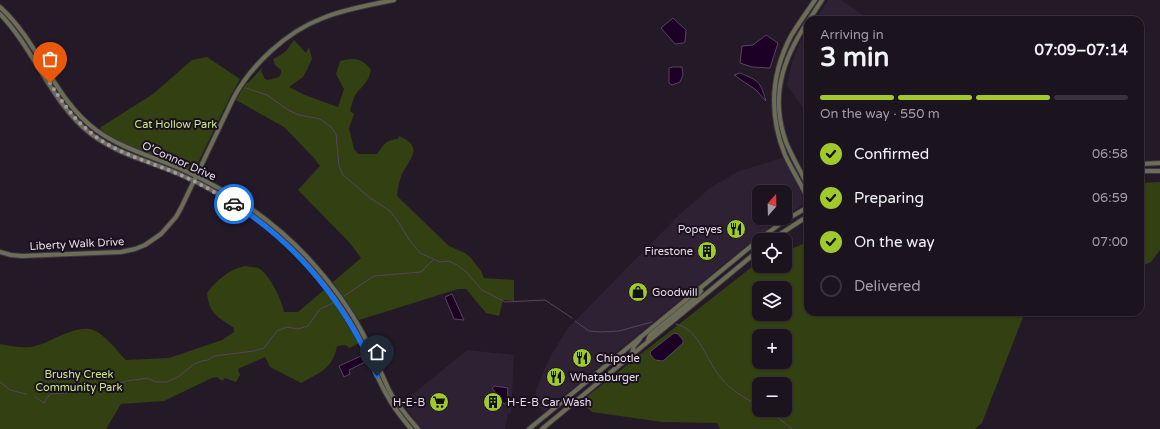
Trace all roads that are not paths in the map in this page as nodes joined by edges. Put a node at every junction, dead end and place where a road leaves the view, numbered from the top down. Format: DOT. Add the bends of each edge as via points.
graph roads {
  1 [pos="394,0"];
  2 [pos="815,0"];
  3 [pos="822,0"];
  4 [pos="0,7"];
  5 [pos="0,14"];
  6 [pos="805,16"];
  7 [pos="811,16"];
  8 [pos="804,17"];
  9 [pos="804,26"];
  10 [pos="1160,163"];
  11 [pos="1144,164"];
  12 [pos="1160,171"];
  13 [pos="1144,172"];
  14 [pos="196,176"];
  15 [pos="804,178"];
  16 [pos="194,181"];
  17 [pos="804,190"];
  18 [pos="804,209"];
  19 [pos="804,219"];
  20 [pos="782,233"];
  21 [pos="0,252"];
  22 [pos="752,256"];
  23 [pos="699,289"];
  24 [pos="672,312"];
  25 [pos="647,342"];
  26 [pos="632,353"];
  27 [pos="397,412"];
  28 [pos="411,429"];
  29 [pos="414,429"];
  30 [pos="418,429"];
  31 [pos="529,429"];
  32 [pos="542,429"];
  1 -- 14 [label="main road, Liberty Walk Drive" via="350,9 307,25 265,57 238,89"];
  2 -- 6 [label="main road"];
  3 -- 7 [label="main road"];
  4 -- 14 [label="main road, O'Connor Drive" via="24,33 69,104 84,119 121,145"];
  5 -- 16 [label="main road, O'Connor Drive" via="11,25 62,103 86,130 112,147"];
  8 -- 17 [label="main road" via="782,56 773,101 775,120 786,155"];
  9 -- 15 [label="main road" via="786,59 780,83 779,105 783,133"];
  10 -- 11 [label="main road"];
  12 -- 13 [label="main road"];
  14 -- 16 [label="main road, Liberty Walk Drive"];
  14 -- 30 [label="main road, O'Connor Drive" via="261,215 294,243 318,269 354,317 389,390"];
  16 -- 21 [label="main road, Liberty Walk Drive" via="182,208 170,225 153,240 136,249 112,253 22,256"];
  16 -- 27 [label="main road, O'Connor Drive" via="257,220 311,269 352,326"];
  18 -- 23 [label="main road" via="761,238"];
  19 -- 20 [label="main road"];
  22 -- 25 [label="main road"];
  23 -- 24 [label="main road"];
  23 -- 25 [label="main road" via="701,292 650,335"];
  24 -- 26 [label="main road" via="640,339"];
  24 -- 31 [label="main road"];
  25 -- 26 [label="main road"];
  26 -- 32 [label="main road"];
  27 -- 28 [label="main road, O'Connor Drive"];
  27 -- 29 [label="main road"];
}
